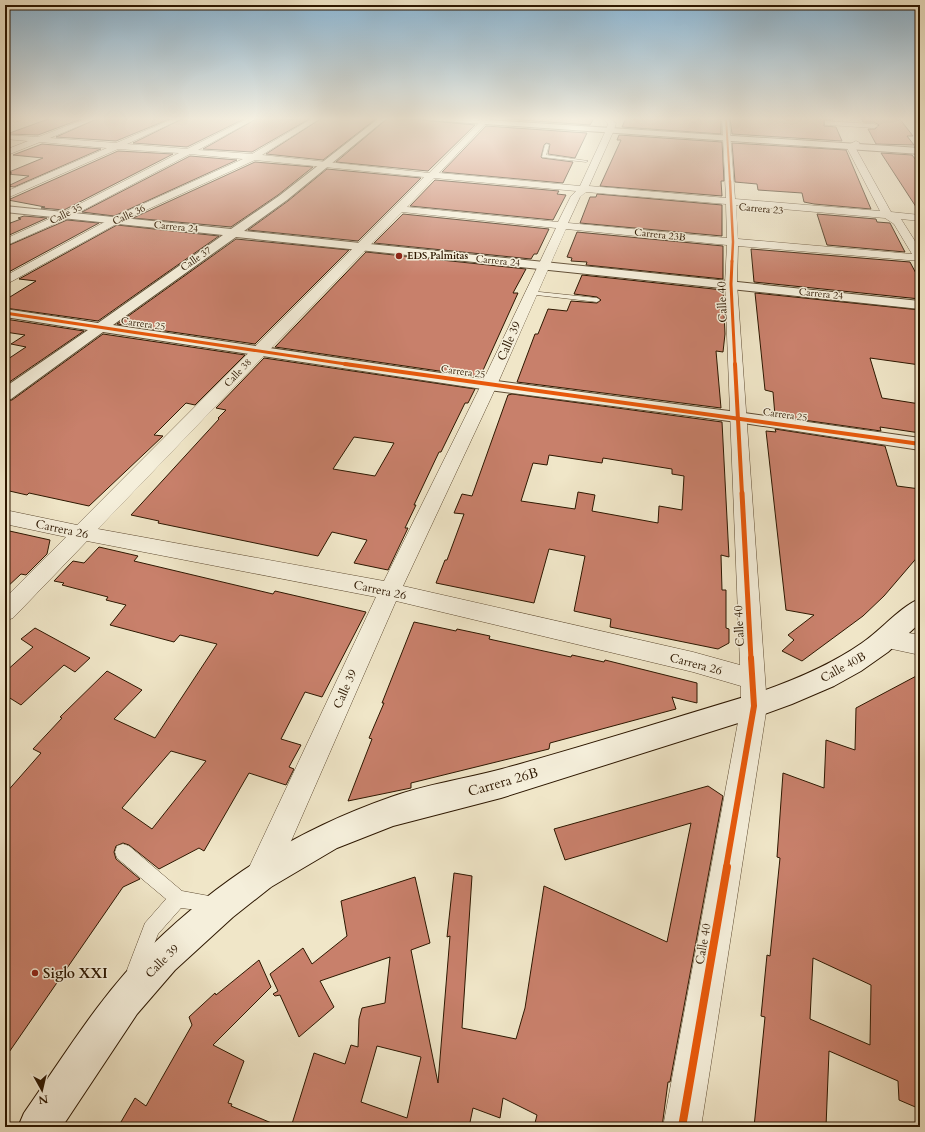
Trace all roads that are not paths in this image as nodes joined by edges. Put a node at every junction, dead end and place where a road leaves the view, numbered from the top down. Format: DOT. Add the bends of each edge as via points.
graph roads {
  1 [pos="61,171"];
  2 [pos="152,171"];
  3 [pos="224,171"];
  4 [pos="314,171"];
  5 [pos="374,171"];
  6 [pos="437,171"];
  7 [pos="588,171"];
  8 [pos="729,171"];
  9 [pos="869,171"];
  10 [pos="431,177"];
  11 [pos="577,190"];
  12 [pos="5,196"];
  13 [pos="896,203"];
  14 [pos="730,204"];
  15 [pos="5,209"];
  16 [pos="400,209"];
  17 [pos="66,215"];
  18 [pos="887,215"];
  19 [pos="920,218"];
  20 [pos="901,219"];
  21 [pos="116,220"];
  22 [pos="920,224"];
  23 [pos="562,225"];
  24 [pos="233,233"];
  25 [pos="733,242"];
  26 [pos="5,243"];
  27 [pos="363,246"];
  28 [pos="920,258"];
  29 [pos="543,265"];
  30 [pos="5,281"];
  31 [pos="730,284"];
  32 [pos="530,293"];
  33 [pos="597,300"];
  34 [pos="920,305"];
  35 [pos="5,313"];
  36 [pos="100,327"];
  37 [pos="260,351"];
  38 [pos="489,385"];
  39 [pos="5,395"];
  40 [pos="737,417"];
  41 [pos="920,444"];
  42 [pos="5,517"];
  43 [pos="81,533"];
  44 [pos="390,591"];
  45 [pos="920,608"];
  46 [pos="5,612"];
  47 [pos="886,639"];
  48 [pos="920,645"];
  49 [pos="753,692"];
  50 [pos="123,852"];
  51 [pos="260,876"];
  52 [pos="178,899"];
  53 [pos="221,905"];
  54 [pos="124,1001"];
  55 [pos="38,1127"];
  56 [pos="682,1127"];
  1 -- 12 [label="street"];
  2 -- 17 [label="street, Calle 35"];
  3 -- 21 [label="street, Calle 36"];
  4 -- 24 [label="street, Calle 37" via="283,198"];
  5 -- 10 [label="street, Carrera 23"];
  6 -- 10 [label="street, Calle 38"];
  7 -- 11 [label="street, Calle 39"];
  8 -- 14 [label="street, Calle 40"];
  9 -- 18 [label="street"];
  10 -- 11 [label="street, Carrera 23"];
  10 -- 16 [label="street, Calle 38"];
  11 -- 14 [label="street, Carrera 23"];
  11 -- 23 [label="street, Calle 39"];
  13 -- 20 [label="street"];
  14 -- 18 [label="street, Carrera 23"];
  14 -- 20 [label="street, Carrera 23"];
  14 -- 25 [label="street, Calle 40"];
  15 -- 17 [label="street, Carrera 24"];
  16 -- 23 [label="street, Carrera 23B"];
  16 -- 27 [label="street, Calle 38"];
  17 -- 21 [label="street, Carrera 24"];
  17 -- 26 [label="street, Calle 35"];
  18 -- 20 [label="street, Carrera 23"];
  19 -- 20 [label="street, Carrera 23"];
  20 -- 22 [label="street, Carrera 23"];
  20 -- 28 [label="street"];
  21 -- 24 [label="street, Carrera 24"];
  21 -- 30 [label="street, Calle 36"];
  23 -- 25 [label="street, Carrera 23B"];
  23 -- 29 [label="street, Calle 39"];
  24 -- 27 [label="street, Carrera 24"];
  24 -- 36 [label="street, Calle 37"];
  25 -- 28 [label="street, Carrera 23B"];
  25 -- 31 [label="street, Calle 40"];
  27 -- 29 [label="street, Carrera 24"];
  27 -- 37 [label="street, Calle 38"];
  29 -- 31 [label="street, Carrera 24"];
  29 -- 32 [label="street, Calle 39"];
  31 -- 34 [label="street, Carrera 24"];
  31 -- 40 [label="street, Calle 40"];
  32 -- 33 [label="lane"];
  32 -- 38 [label="street, Calle 39"];
  35 -- 36 [label="street, Carrera 25"];
  36 -- 37 [label="street, Carrera 25"];
  36 -- 39 [label="street, Calle 37"];
  37 -- 38 [label="street, Carrera 25"];
  37 -- 43 [label="street, Calle 38"];
  38 -- 40 [label="street, Carrera 25"];
  38 -- 44 [label="street, Calle 39"];
  40 -- 41 [label="street, Carrera 25"];
  40 -- 49 [label="street, Calle 40"];
  42 -- 43 [label="street, Carrera 26"];
  43 -- 44 [label="street, Carrera 26"];
  43 -- 46 [label="street, Calle 38"];
  44 -- 49 [label="street, Carrera 26" via="685,660"];
  44 -- 51 [label="street, Calle 39"];
  45 -- 47 [label="street, Calle 40B"];
  47 -- 48 [label="street"];
  47 -- 49 [label="street, Calle 40B" via="864,656 795,692"];
  49 -- 51 [label="street, Carrera 26B" via="501,784 393,811 328,837"];
  49 -- 56 [label="street, Calle 40"];
  50 -- 52 [label="lane"];
  51 -- 53 [label="street, Calle 39"];
  52 -- 53 [label="lane"];
  52 -- 54 [label="lane" via="151,929"];
  53 -- 54 [label="street, Calle 39" via="163,958"];
  54 -- 55 [label="street, Calle 39"];
}
